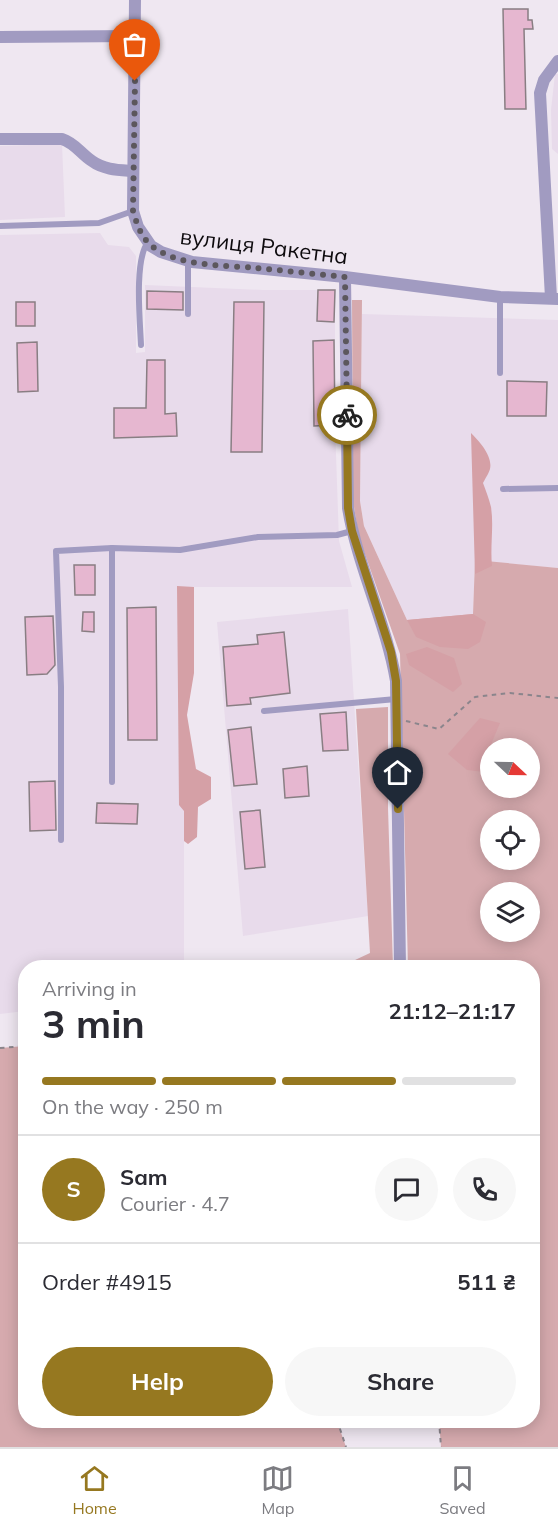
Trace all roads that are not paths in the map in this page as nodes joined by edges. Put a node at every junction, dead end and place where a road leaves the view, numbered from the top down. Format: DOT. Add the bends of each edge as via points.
graph roads {
  1 [pos="135,0"];
  2 [pos="135,36"];
  3 [pos="0,37"];
  4 [pos="558,61"];
  5 [pos="0,139"];
  6 [pos="133,171"];
  7 [pos="133,211"];
  8 [pos="0,226"];
  9 [pos="148,242"];
  10 [pos="188,261"];
  11 [pos="345,277"];
  12 [pos="500,297"];
  13 [pos="555,299"];
  14 [pos="188,314"];
  15 [pos="141,345"];
  16 [pos="500,373"];
  17 [pos="503,489"];
  18 [pos="558,489"];
  19 [pos="352,531"];
  20 [pos="112,548"];
  21 [pos="396,699"];
  22 [pos="264,711"];
  23 [pos="112,782"];
  24 [pos="61,840"];
  25 [pos="399,960"];
  1 -- 2 [label="street, вулиця Ракетна"];
  2 -- 3 [label="street"];
  2 -- 6 [label="street, вулиця Ракетна"];
  4 -- 13 [label="street" via="540,93"];
  5 -- 6 [label="street" via="62,139 94,163"];
  6 -- 7 [label="street, вулиця Ракетна"];
  7 -- 8 [label="lane" via="99,223"];
  7 -- 9 [label="street, вулиця Ракетна"];
  9 -- 10 [label="street, вулиця Ракетна" via="161,252"];
  9 -- 15 [label="lane" via="142,249 140,263"];
  10 -- 11 [label="street, вулиця Ракетна"];
  10 -- 14 [label="lane"];
  11 -- 12 [label="street, вулиця Ракетна"];
  11 -- 19 [label="street" via="348,508"];
  12 -- 13 [label="street, вулиця Ракетна"];
  12 -- 16 [label="lane"];
  17 -- 18 [label="lane"];
  19 -- 20 [label="lane" via="258,537 180,550"];
  19 -- 21 [label="street" via="391,652"];
  20 -- 23 [label="lane"];
  20 -- 24 [label="lane" via="56,550"];
  21 -- 22 [label="lane"];
  21 -- 25 [label="street"];
}
